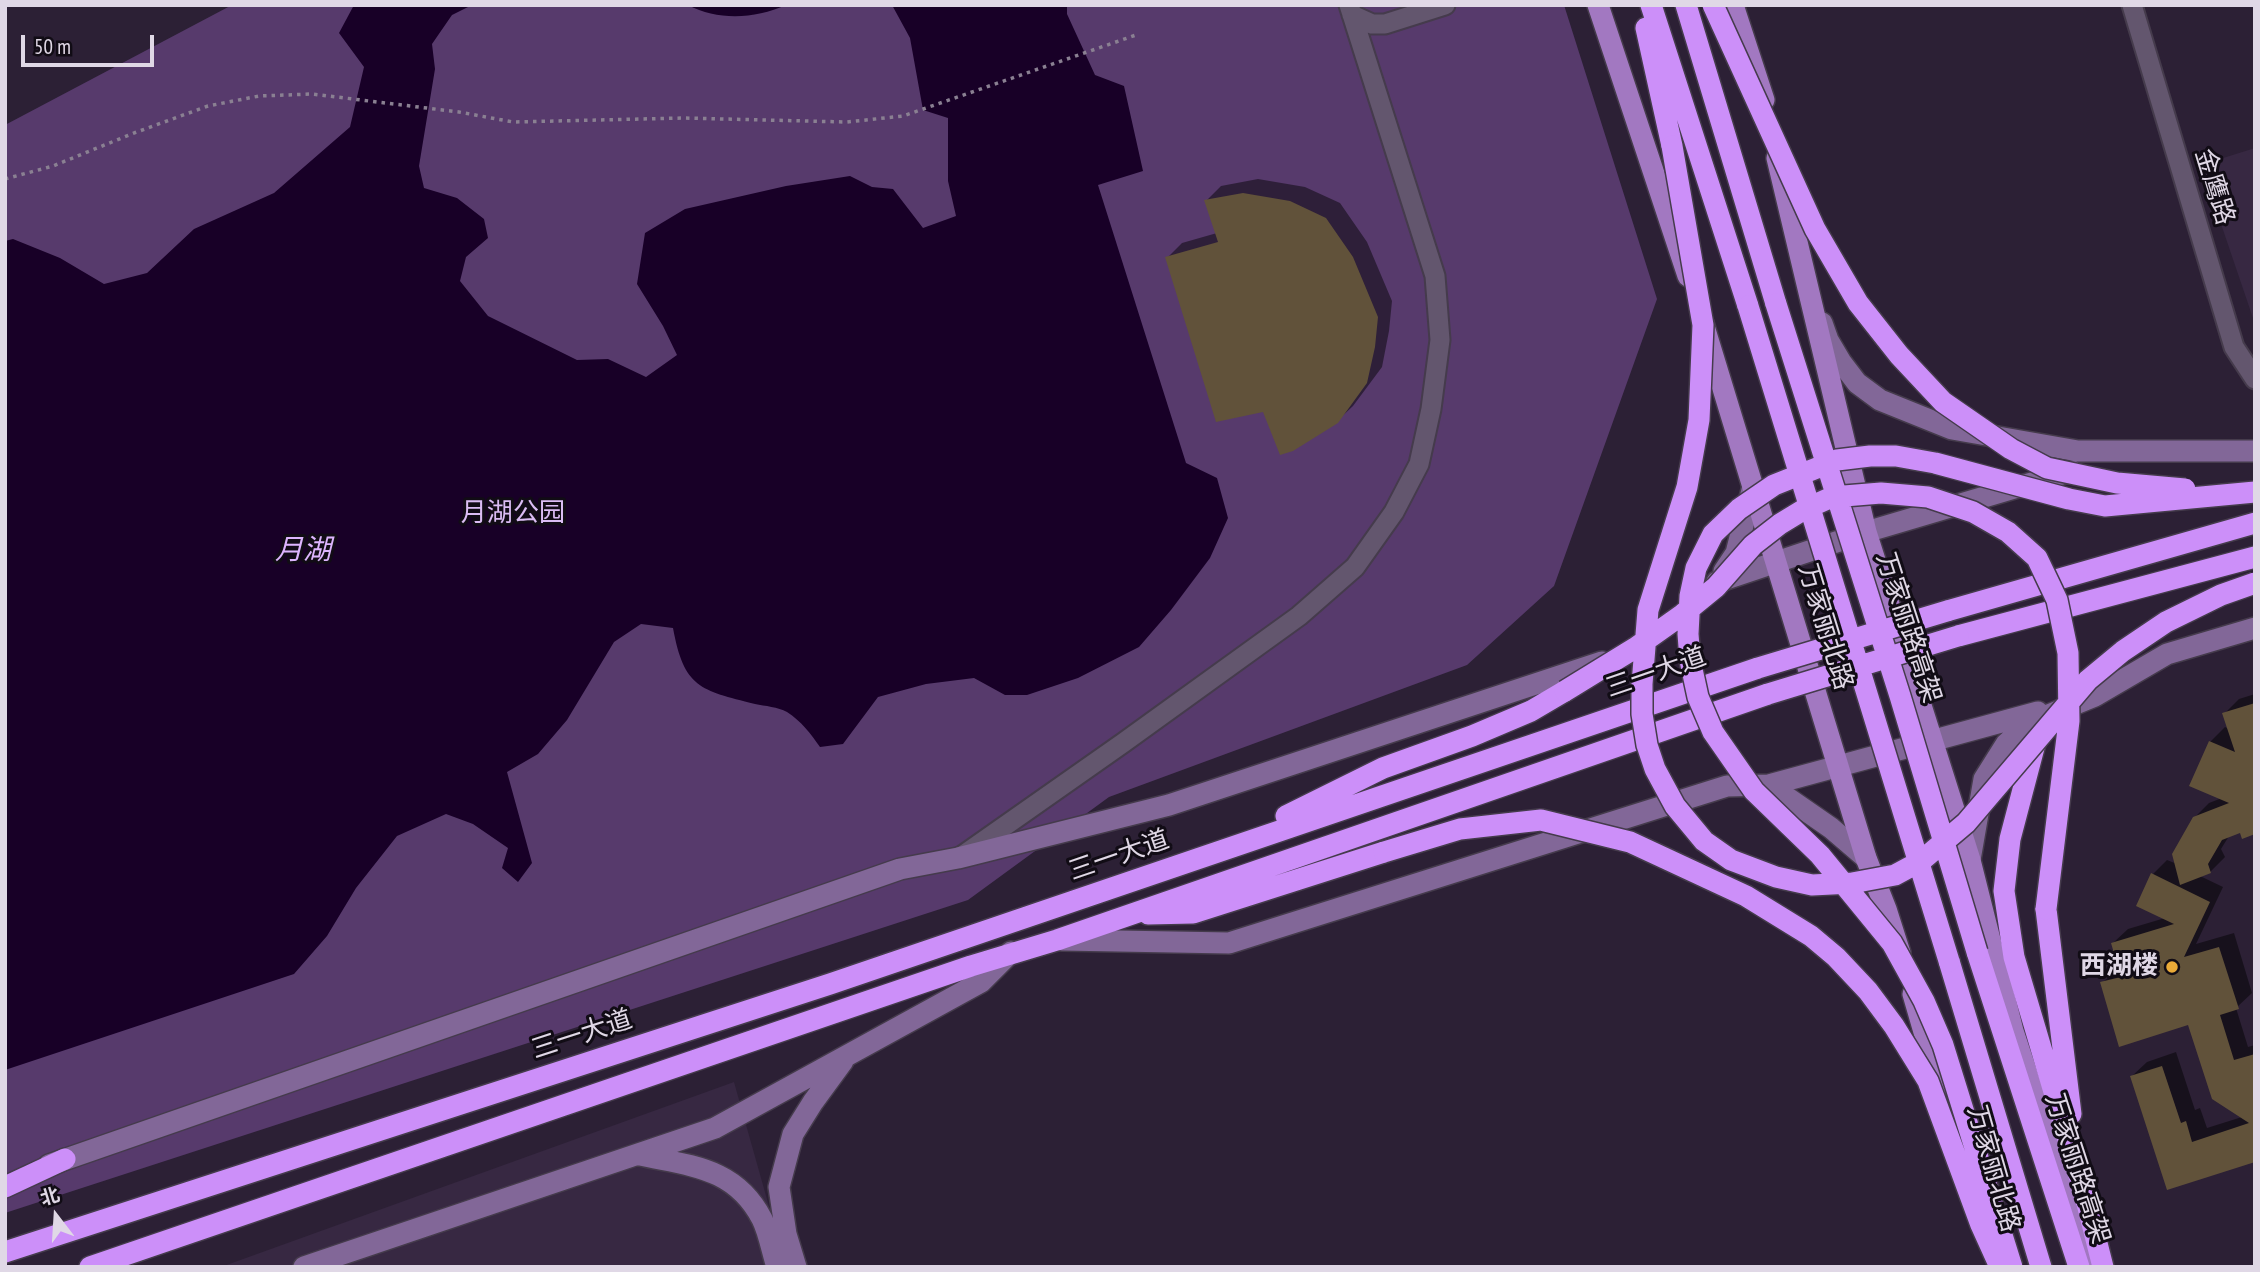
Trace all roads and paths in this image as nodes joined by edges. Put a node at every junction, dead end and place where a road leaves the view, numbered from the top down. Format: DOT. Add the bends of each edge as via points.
graph roads {
  1 [pos="1445,5"];
  2 [pos="1598,5"];
  3 [pos="1641,5"];
  4 [pos="1651,5"];
  5 [pos="1686,5"];
  6 [pos="1713,5"];
  7 [pos="1733,5"];
  8 [pos="2132,5"];
  9 [pos="1351,10"];
  10 [pos="1385,24"];
  11 [pos="1136,35"];
  12 [pos="1366,57"];
  13 [pos="5,179"];
  14 [pos="1806,282"];
  15 [pos="2255,379"];
  16 [pos="2141,451"];
  17 [pos="2255,451"];
  18 [pos="1753,484"];
  19 [pos="2255,490"];
  20 [pos="2255,523"];
  21 [pos="1866,532"];
  22 [pos="2255,557"];
  23 [pos="1776,562"];
  24 [pos="1717,582"];
  25 [pos="2255,583"];
  26 [pos="2255,628"];
  27 [pos="2095,696"];
  28 [pos="2036,740"];
  29 [pos="1933,742"];
  30 [pos="1838,767"];
  31 [pos="1769,785"];
  32 [pos="958,858"];
  33 [pos="1198,858"];
  34 [pos="1866,858"];
  35 [pos="1970,860"];
  36 [pos="1129,915"];
  37 [pos="1057,940"];
  38 [pos="1011,953"];
  39 [pos="846,1056"];
  40 [pos="638,1154"];
  41 [pos="65,1160"];
  42 [pos="2078,1176"];
  43 [pos="5,1179"];
  44 [pos="5,1187"];
  45 [pos="5,1252"];
  46 [pos="90,1267"];
  47 [pos="304,1267"];
  48 [pos="776,1267"];
  49 [pos="796,1267"];
  50 [pos="1992,1267"];
  51 [pos="2000,1267"];
  52 [pos="2012,1267"];
  53 [pos="2041,1267"];
  54 [pos="2079,1267"];
  55 [pos="2094,1267"];
  56 [pos="2103,1267"];
  1 -- 10 [label="street"];
  2 -- 18 [label="main road, 万家丽北路"];
  3 -- 28 [label="highway, bridge" via="1672,146 1703,325 1699,420 1687,487 1648,610 1642,714 1655,769 1675,806 1704,841 1731,860 1811,884 1862,881 1895,875 1922,861 1966,822"];
  4 -- 53 [label="highway, bridge" via="1748,306"];
  5 -- 54 [label="highway, 万家丽路高架, bridge" via="1977,953"];
  6 -- 19 [label="highway, bridge" via="1815,229 1858,303 1943,402 2047,468 2117,483"];
  7 -- 14 [label="main road" via="1760,83"];
  8 -- 15 [label="street, 金鹰路" via="2234,347"];
  9 -- 10 [label="street" via="1371,24"];
  9 -- 12 [label="street"];
  10 -- 12 [label="street"];
  11 -- 13 [label="path" via="903,116 847,122 684,118 513,122 312,94 259,96 208,106 53,166"];
  12 -- 32 [label="street" via="1435,276 1440,340 1419,464 1394,512 1354,567 1299,616"];
  14 -- 16 [label="main road" via="1841,362 1857,383 1880,400 1952,429 2078,451"];
  14 -- 21 [label="main road"];
  16 -- 17 [label="main road"];
  16 -- 21 [label="main road"];
  18 -- 23 [label="main road, 万家丽北路"];
  18 -- 24 [label="main road" via="1736,553"];
  19 -- 52 [label="highway, bridge" via="2105,506 1922,460 1896,456 1837,460 1774,485 1739,509 1713,534 1696,568 1690,596 1690,660 1698,697 1713,732 1754,791 1820,856 1892,943 1943,1045"];
  20 -- 33 [label="highway, 三一大道, bridge" via="1758,668"];
  21 -- 23 [label="main road"];
  21 -- 29 [label="main road"];
  22 -- 36 [label="highway, bridge" via="1958,636 1768,694"];
  23 -- 24 [label="main road"];
  23 -- 30 [label="main road, 万家丽北路"];
  24 -- 32 [label="main road" via="1689,611 1622,655 1169,805"];
  25 -- 28 [label="highway, bridge" via="2166,622 2123,651 2088,680"];
  26 -- 27 [label="main road" via="2167,654"];
  27 -- 29 [label="main road"];
  27 -- 35 [label="main road" via="2029,723 2006,744 1983,779"];
  28 -- 42 [label="highway" via="2010,839 2004,891 2014,957"];
  29 -- 30 [label="main road"];
  29 -- 35 [label="main road"];
  30 -- 31 [label="main road"];
  30 -- 34 [label="main road, 万家丽北路"];
  31 -- 34 [label="main road"];
  31 -- 37 [label="main road" via="1727,786 1229,943"];
  32 -- 41 [label="main road" via="900,869"];
  33 -- 42 [label="highway, bridge" via="1383,768 1531,711 1683,614 1780,524 1832,497 1881,493 1928,497 1973,512 2008,532 2037,558 2057,600 2068,653 2069,721 2046,909"];
  33 -- 45 [label="highway, 三一大道" via="830,984"];
  34 -- 50 [label="main road, 万家丽北路" via="1923,1027"];
  35 -- 55 [label="main road" via="2013,1031"];
  36 -- 37 [label="highway"];
  36 -- 51 [label="highway, bridge" via="1193,913 1460,829 1541,820 1630,842 1746,896 1811,936 1868,991 1928,1081"];
  37 -- 38 [label="highway"];
  38 -- 39 [label="main road" via="981,982"];
  38 -- 46 [label="highway"];
  39 -- 40 [label="main road" via="715,1128"];
  39 -- 49 [label="main road" via="793,1134 779,1187"];
  40 -- 47 [label="main road"];
  40 -- 48 [label="main road" via="711,1170 739,1188 762,1219"];
  41 -- 43 [label="main road"];
  41 -- 44 [label="highway"];
  42 -- 56 [label="highway"];
}
